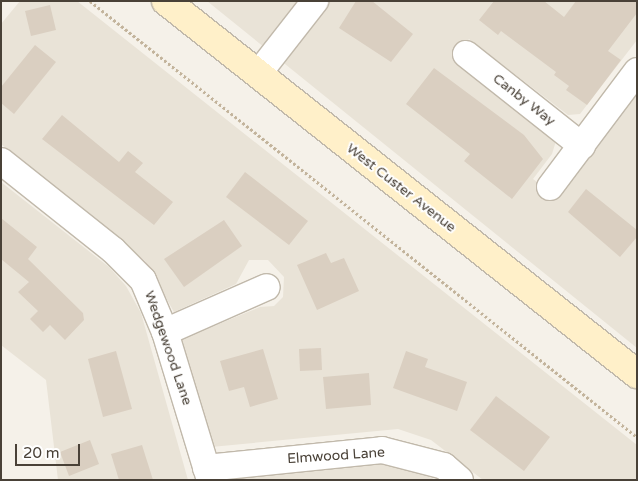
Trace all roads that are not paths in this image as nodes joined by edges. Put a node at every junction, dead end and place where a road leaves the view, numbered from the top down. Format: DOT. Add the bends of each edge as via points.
graph roads {
  1 [pos="315,1"];
  2 [pos="179,5"];
  3 [pos="466,54"];
  4 [pos="637,71"];
  5 [pos="258,74"];
  6 [pos="582,146"];
  7 [pos="1,161"];
  8 [pos="550,187"];
  9 [pos="268,287"];
  10 [pos="165,332"];
  11 [pos="637,374"];
  12 [pos="208,474"];
  13 [pos="460,480"];
  1 -- 5 [label="street"];
  2 -- 5 [label="main road, West Custer Avenue"];
  3 -- 6 [label="street, Canby Way"];
  4 -- 6 [label="street"];
  5 -- 11 [label="main road, West Custer Avenue"];
  6 -- 8 [label="street"];
  7 -- 10 [label="street, Wedgewood Lane" via="133,268 152,294"];
  9 -- 10 [label="street"];
  10 -- 12 [label="street, Wedgewood Lane"];
  12 -- 13 [label="street, Elmwood Lane" via="382,450 444,466"];
}
